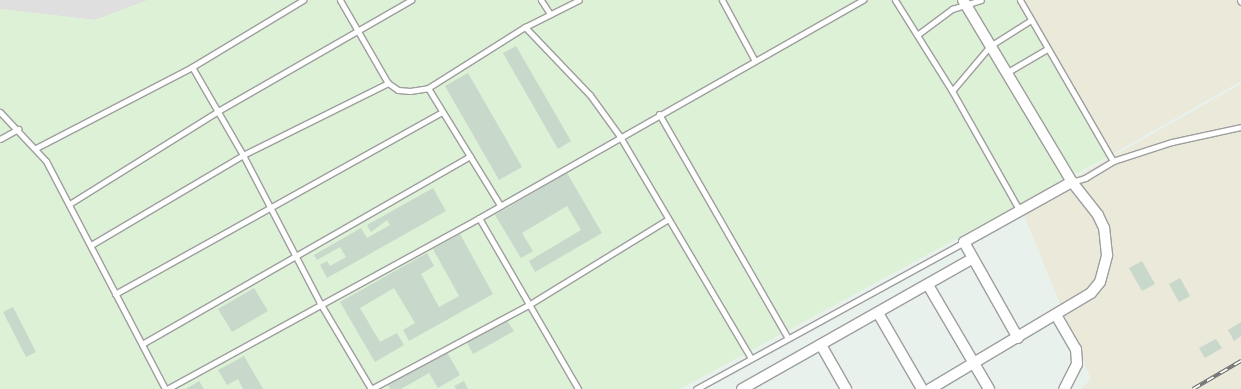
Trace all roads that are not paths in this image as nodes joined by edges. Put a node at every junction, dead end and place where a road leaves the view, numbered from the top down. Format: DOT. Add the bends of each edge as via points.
graph roads {
  1 [pos="303,0"];
  2 [pos="340,0"];
  3 [pos="411,0"];
  4 [pos="541,0"];
  5 [pos="579,0"];
  6 [pos="722,0"];
  7 [pos="863,0"];
  8 [pos="896,0"];
  9 [pos="981,0"];
  10 [pos="1020,0"];
  11 [pos="965,3"];
  12 [pos="550,14"];
  13 [pos="1031,20"];
  14 [pos="525,27"];
  15 [pos="357,30"];
  16 [pos="917,35"];
  17 [pos="990,46"];
  18 [pos="1047,49"];
  19 [pos="755,61"];
  20 [pos="192,67"];
  21 [pos="1006,73"];
  22 [pos="388,83"];
  23 [pos="428,88"];
  24 [pos="952,91"];
  25 [pos="218,111"];
  26 [pos="0,112"];
  27 [pos="442,112"];
  28 [pos="659,114"];
  29 [pos="1241,127"];
  30 [pos="18,130"];
  31 [pos="619,136"];
  32 [pos="0,139"];
  33 [pos="36,148"];
  34 [pos="243,155"];
  35 [pos="470,156"];
  36 [pos="1113,161"];
  37 [pos="1072,182"];
  38 [pos="70,203"];
  39 [pos="500,204"];
  40 [pos="270,206"];
  41 [pos="1020,211"];
  42 [pos="479,218"];
  43 [pos="668,219"];
  44 [pos="964,242"];
  45 [pos="91,245"];
  46 [pos="296,256"];
  47 [pos="972,259"];
  48 [pos="928,285"];
  49 [pos="116,294"];
  50 [pos="320,303"];
  51 [pos="530,304"];
  52 [pos="878,313"];
  53 [pos="1056,315"];
  54 [pos="787,337"];
  55 [pos="1018,338"];
  56 [pos="142,344"];
  57 [pos="821,345"];
  58 [pos="751,358"];
  59 [pos="974,364"];
  60 [pos="755,386"];
  61 [pos="166,389"];
  62 [pos="371,389"];
  63 [pos="578,389"];
  64 [pos="696,389"];
  65 [pos="742,389"];
  66 [pos="846,389"];
  67 [pos="922,389"];
  68 [pos="930,389"];
  69 [pos="989,389"];
  70 [pos="1064,389"];
  1 -- 20 [label="lane"];
  2 -- 15 [label="lane"];
  3 -- 15 [label="lane"];
  4 -- 12 [label="lane"];
  5 -- 12 [label="lane"];
  6 -- 19 [label="lane"];
  7 -- 19 [label="lane"];
  8 -- 16 [label="lane"];
  9 -- 11 [label="lane"];
  10 -- 13 [label="lane"];
  11 -- 16 [label="lane" via="936,18"];
  11 -- 17 [label="street"];
  12 -- 14 [label="lane"];
  13 -- 17 [label="lane"];
  13 -- 18 [label="lane"];
  14 -- 23 [label="lane"];
  14 -- 31 [label="lane" via="590,95"];
  15 -- 22 [label="lane"];
  15 -- 25 [label="lane"];
  16 -- 24 [label="lane"];
  17 -- 21 [label="street"];
  17 -- 24 [label="lane"];
  18 -- 21 [label="lane"];
  18 -- 36 [label="lane"];
  19 -- 28 [label="lane"];
  20 -- 25 [label="lane"];
  20 -- 33 [label="lane"];
  21 -- 37 [label="street"];
  22 -- 23 [label="lane" via="398,90"];
  22 -- 34 [label="lane"];
  23 -- 27 [label="lane"];
  24 -- 41 [label="lane"];
  25 -- 34 [label="lane"];
  25 -- 38 [label="lane"];
  26 -- 30 [label="lane"];
  27 -- 35 [label="lane"];
  27 -- 40 [label="lane"];
  28 -- 31 [label="lane"];
  28 -- 54 [label="lane"];
  29 -- 36 [label="lane" via="1172,142"];
  30 -- 32 [label="lane"];
  30 -- 33 [label="lane"];
  31 -- 39 [label="lane"];
  31 -- 43 [label="lane"];
  33 -- 38 [label="lane"];
  34 -- 40 [label="lane"];
  34 -- 45 [label="lane"];
  35 -- 39 [label="lane"];
  35 -- 46 [label="lane"];
  36 -- 37 [label="lane" via="1085,178"];
  37 -- 41 [label="street"];
  37 -- 53 [label="street" via="1098,215 1104,228 1107,255 1100,282 1091,293"];
  38 -- 45 [label="lane"];
  39 -- 42 [label="lane"];
  40 -- 46 [label="lane"];
  40 -- 49 [label="lane"];
  41 -- 44 [label="street"];
  42 -- 50 [label="lane"];
  42 -- 51 [label="lane"];
  43 -- 51 [label="lane"];
  43 -- 58 [label="lane"];
  44 -- 47 [label="street"];
  44 -- 54 [label="lane"];
  45 -- 49 [label="lane"];
  46 -- 50 [label="lane"];
  46 -- 56 [label="lane"];
  47 -- 48 [label="street"];
  47 -- 55 [label="street"];
  48 -- 52 [label="street"];
  48 -- 59 [label="street"];
  49 -- 56 [label="lane"];
  50 -- 61 [label="lane"];
  50 -- 62 [label="lane"];
  51 -- 62 [label="lane"];
  51 -- 63 [label="lane"];
  52 -- 57 [label="street"];
  52 -- 67 [label="street"];
  53 -- 55 [label="street"];
  53 -- 70 [label="street" via="1076,349 1077,364"];
  54 -- 58 [label="lane"];
  55 -- 59 [label="street"];
  56 -- 61 [label="lane"];
  57 -- 60 [label="street"];
  57 -- 66 [label="street"];
  58 -- 64 [label="lane"];
  59 -- 68 [label="street"];
  59 -- 69 [label="street"];
  60 -- 65 [label="street"];
}
